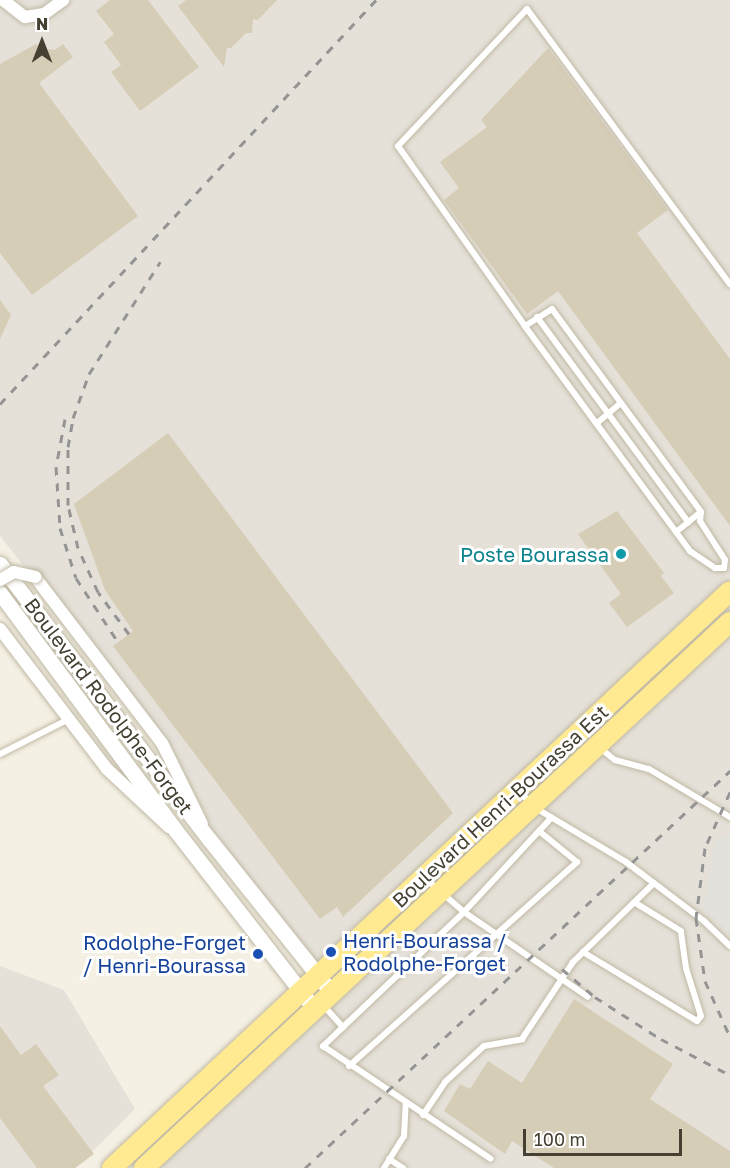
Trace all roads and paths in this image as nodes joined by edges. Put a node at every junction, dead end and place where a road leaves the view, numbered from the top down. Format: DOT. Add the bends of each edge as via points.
graph roads {
  1 [pos="3,0"];
  2 [pos="63,0"];
  3 [pos="730,284"];
  4 [pos="537,317"];
  5 [pos="525,326"];
  6 [pos="621,403"];
  7 [pos="608,413"];
  8 [pos="597,423"];
  9 [pos="701,512"];
  10 [pos="688,522"];
  11 [pos="676,532"];
  12 [pos="727,557"];
  13 [pos="0,564"];
  14 [pos="724,568"];
  15 [pos="730,575"];
  16 [pos="0,580"];
  17 [pos="730,591"];
  18 [pos="0,593"];
  19 [pos="730,622"];
  20 [pos="0,629"];
  21 [pos="69,719"];
  22 [pos="598,746"];
  23 [pos="0,754"];
  24 [pos="518,790"];
  25 [pos="534,807"];
  26 [pos="552,817"];
  27 [pos="730,817"];
  28 [pos="176,831"];
  29 [pos="539,831"];
  30 [pos="209,839"];
  31 [pos="425,878"];
  32 [pos="654,883"];
  33 [pos="441,894"];
  34 [pos="634,902"];
  35 [pos="464,912"];
  36 [pos="494,933"];
  37 [pos="730,946"];
  38 [pos="583,952"];
  39 [pos="318,976"];
  40 [pos="562,978"];
  41 [pos="300,992"];
  42 [pos="588,997"];
  43 [pos="322,1002"];
  44 [pos="343,1027"];
  45 [pos="349,1066"];
  46 [pos="406,1103"];
  47 [pos="423,1115"];
  48 [pos="389,1159"];
  49 [pos="491,1159"];
  50 [pos="112,1168"];
  51 [pos="144,1168"];
  52 [pos="384,1168"];
  53 [pos="403,1168"];
  1 -- 2 [label="street" via="25,17 44,14"];
  3 -- 5 [label="lane" via="527,9 398,146"];
  4 -- 5 [label="lane"];
  4 -- 6 [label="lane" via="552,309"];
  4 -- 7 [label="lane"];
  5 -- 8 [label="lane"];
  6 -- 7 [label="lane"];
  6 -- 9 [label="lane"];
  7 -- 8 [label="lane"];
  7 -- 10 [label="lane"];
  8 -- 11 [label="lane"];
  9 -- 10 [label="lane"];
  9 -- 12 [label="lane" via="700,521"];
  10 -- 11 [label="lane"];
  11 -- 14 [label="lane" via="690,551 715,568"];
  12 -- 14 [label="lane"];
  13 -- 30 [label="street, Boulevard Rodolphe-Forget"];
  14 -- 15 [label="lane"];
  16 -- 30 [label="street, Boulevard Rodolphe-Forget, bridge" via="14,572 35,577 162,743"];
  17 -- 24 [label="main road, Boulevard Henri-Bourassa Est"];
  18 -- 28 [label="street, Boulevard Rodolphe-Forget"];
  19 -- 22 [label="main road, Boulevard Henri-Bourassa Est"];
  20 -- 21 [label="street, Boulevard Rodolphe-Forget"];
  21 -- 23 [label="lane"];
  21 -- 28 [label="street, Boulevard Rodolphe-Forget" via="134,798"];
  22 -- 25 [label="main road, Boulevard Henri-Bourassa Est"];
  22 -- 27 [label="lane" via="615,760 649,769"];
  24 -- 25 [label="lane"];
  24 -- 31 [label="main road, Boulevard Henri-Bourassa Est"];
  25 -- 26 [label="lane"];
  25 -- 33 [label="main road, Boulevard Henri-Bourassa Est"];
  26 -- 29 [label="lane"];
  26 -- 32 [label="lane"];
  28 -- 41 [label="street, Boulevard Rodolphe-Forget"];
  29 -- 35 [label="lane"];
  29 -- 36 [label="lane" via="577,862"];
  30 -- 39 [label="street, Boulevard Rodolphe-Forget"];
  31 -- 33 [label="lane"];
  31 -- 39 [label="main road, Boulevard Henri-Bourassa Est"];
  32 -- 34 [label="lane"];
  32 -- 37 [label="lane"];
  33 -- 35 [label="lane"];
  33 -- 43 [label="main road, Boulevard Henri-Bourassa Est"];
  34 -- 38 [label="lane"];
  34 -- 38 [label="lane" via="681,931 686,968 701,1016 698,1021"];
  35 -- 36 [label="lane"];
  35 -- 44 [label="lane"];
  36 -- 40 [label="lane"];
  36 -- 45 [label="lane"];
  38 -- 40 [label="lane"];
  39 -- 41 [label="main road, Boulevard Henri-Bourassa Est"];
  39 -- 43 [label="street, Boulevard Rodolphe-Forget"];
  40 -- 42 [label="lane"];
  40 -- 47 [label="lane" via="522,1039 484,1046 445,1082"];
  41 -- 43 [label="street, Boulevard Rodolphe-Forget"];
  41 -- 50 [label="main road, Boulevard Henri-Bourassa Est"];
  43 -- 44 [label="lane"];
  43 -- 51 [label="main road, Boulevard Henri-Bourassa Est"];
  44 -- 45 [label="lane" via="323,1046"];
  45 -- 46 [label="lane"];
  46 -- 47 [label="lane"];
  46 -- 48 [label="lane" via="404,1136"];
  47 -- 49 [label="lane"];
  48 -- 52 [label="lane"];
  48 -- 53 [label="lane"];
}
